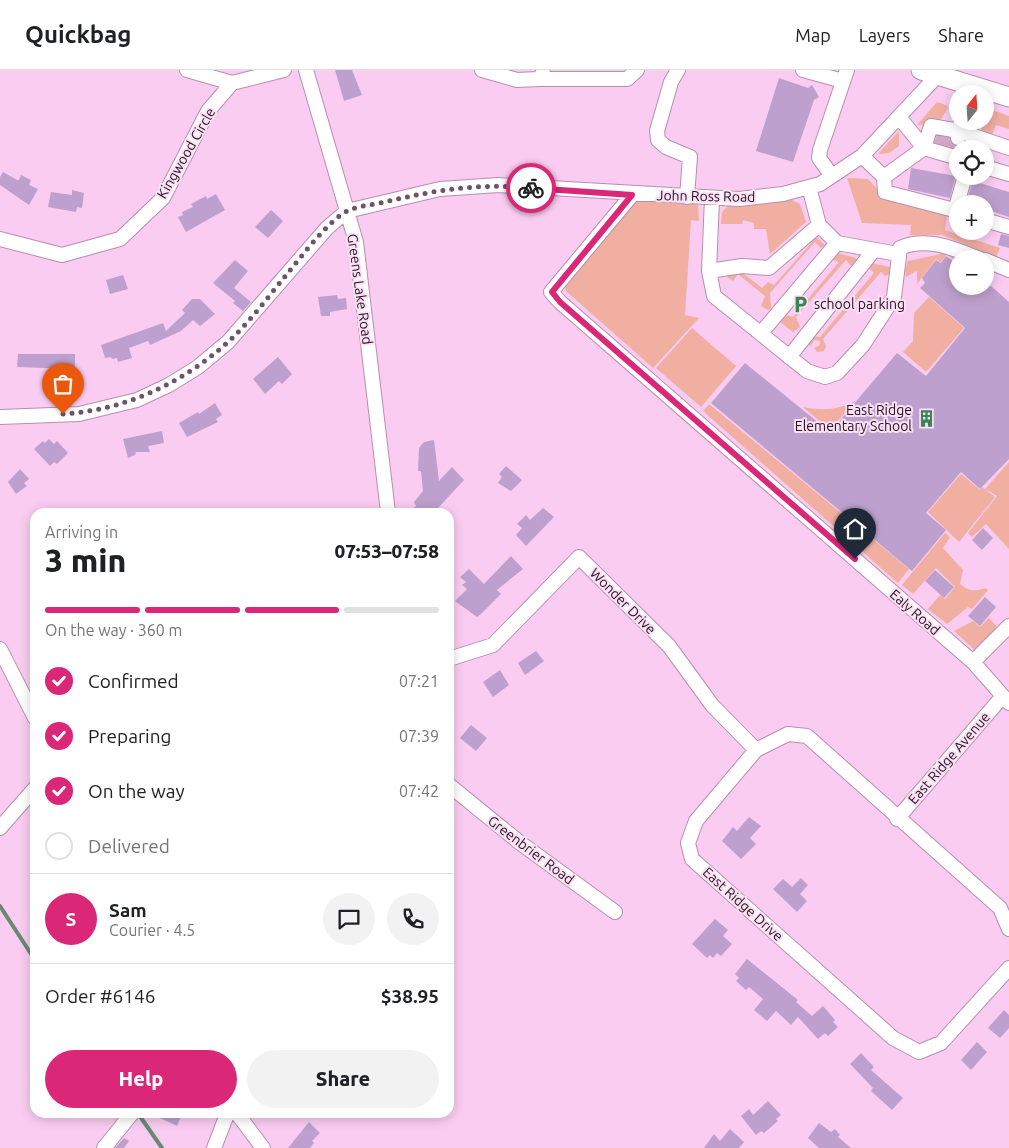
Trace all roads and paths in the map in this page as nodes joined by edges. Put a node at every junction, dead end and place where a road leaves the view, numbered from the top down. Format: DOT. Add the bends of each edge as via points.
graph roads {
  1 [pos="187,70"];
  2 [pos="284,70"];
  3 [pos="306,70"];
  4 [pos="482,70"];
  5 [pos="637,70"];
  6 [pos="678,70"];
  7 [pos="803,70"];
  8 [pos="929,73"];
  9 [pos="542,75"];
  10 [pos="845,75"];
  11 [pos="232,83"];
  12 [pos="959,85"];
  13 [pos="994,94"];
  14 [pos="1009,97"];
  15 [pos="899,117"];
  16 [pos="950,140"];
  17 [pos="949,143"];
  18 [pos="994,146"];
  19 [pos="924,148"];
  20 [pos="1009,148"];
  21 [pos="862,156"];
  22 [pos="994,170"];
  23 [pos="1009,174"];
  24 [pos="832,176"];
  25 [pos="884,177"];
  26 [pos="809,187"];
  27 [pos="632,195"];
  28 [pos="687,197"];
  29 [pos="712,198"];
  30 [pos="949,209"];
  31 [pos="347,211"];
  32 [pos="994,217"];
  33 [pos="1009,221"];
  34 [pos="994,223"];
  35 [pos="819,225"];
  36 [pos="1009,227"];
  37 [pos="0,239"];
  38 [pos="837,243"];
  39 [pos="874,250"];
  40 [pos="956,250"];
  41 [pos="898,254"];
  42 [pos="994,264"];
  43 [pos="1009,270"];
  44 [pos="708,271"];
  45 [pos="761,333"];
  46 [pos="789,357"];
  47 [pos="0,417"];
  48 [pos="388,508"];
  49 [pos="1009,626"];
  50 [pos="0,649"];
  51 [pos="454,657"];
  52 [pos="973,662"];
  53 [pos="1005,700"];
  54 [pos="30,708"];
  55 [pos="756,750"];
  56 [pos="454,789"];
  57 [pos="30,794"];
  58 [pos="897,819"];
  59 [pos="0,828"];
  60 [pos="615,912"];
  61 [pos="1009,929"];
  62 [pos="1009,968"];
  63 [pos="128,1118"];
  64 [pos="226,1118"];
  65 [pos="240,1118"];
  66 [pos="104,1148"];
  67 [pos="214,1148"];
  68 [pos="263,1148"];
  1 -- 11 [label="street"];
  2 -- 11 [label="street"];
  3 -- 31 [label="street, Greens Lake Road"];
  4 -- 9 [label="street" via="517,80"];
  5 -- 9 [label="street" via="628,79"];
  6 -- 28 [label="street" via="671,82 657,131 658,140 666,147 690,157"];
  7 -- 10 [label="street"];
  8 -- 12 [label="main road"];
  8 -- 15 [label="street, John Ross Road"];
  10 -- 24 [label="street" via="820,150 820,158"];
  11 -- 37 [label="street, Kingwood Circle" via="208,111 163,198 120,239 62,255"];
  13 -- 14 [label="main road"];
  15 -- 19 [label="street"];
  15 -- 21 [label="street, John Ross Road"];
  16 -- 19 [label="street" via="932,126"];
  17 -- 19 [label="street"];
  18 -- 20 [label="street"];
  19 -- 25 [label="street"];
  21 -- 24 [label="street, John Ross Road"];
  21 -- 25 [label="street"];
  22 -- 23 [label="street"];
  24 -- 26 [label="street, John Ross Road"];
  25 -- 30 [label="street" via="885,192"];
  26 -- 29 [label="street, John Ross Road" via="740,199"];
  26 -- 35 [label="street"];
  27 -- 28 [label="street, John Ross Road"];
  27 -- 31 [label="street, John Ross Road" via="498,185 440,189"];
  27 -- 52 [label="street, Ealy Road" via="552,292"];
  28 -- 29 [label="street, John Ross Road"];
  29 -- 44 [label="street"];
  31 -- 47 [label="street, John Ross Road" via="316,240 228,342 170,384 137,400 79,414"];
  31 -- 48 [label="street, Greens Lake Road" via="356,242"];
  32 -- 33 [label="street"];
  34 -- 36 [label="street"];
  35 -- 38 [label="street"];
  35 -- 44 [label="street" via="768,268 742,266"];
  38 -- 39 [label="street"];
  38 -- 45 [label="street"];
  39 -- 41 [label="street"];
  39 -- 46 [label="street"];
  40 -- 41 [label="street" via="923,243 900,248"];
  41 -- 46 [label="street" via="894,297 864,345 837,373 825,377 807,371"];
  42 -- 43 [label="street"];
  44 -- 45 [label="street" via="714,296"];
  45 -- 46 [label="street"];
  49 -- 52 [label="street"];
  50 -- 54 [label="street"];
  51 -- 55 [label="street, Wonder Drive" via="493,645 579,557 669,646 712,705"];
  52 -- 53 [label="street, Ealy Road"];
  53 -- 58 [label="street, East Ridge Avenue"];
  55 -- 58 [label="street, East Ridge Drive" via="788,734 806,736"];
  55 -- 62 [label="street, East Ridge Drive" via="696,821 688,843 692,859 893,1038 919,1052 941,1043"];
  56 -- 60 [label="street, Greenbrier Road" via="519,842"];
  57 -- 59 [label="street"];
  58 -- 61 [label="street, East Ridge Drive" via="1000,908"];
  63 -- 66 [label="street"];
  64 -- 67 [label="street"];
  65 -- 68 [label="street"];
}
